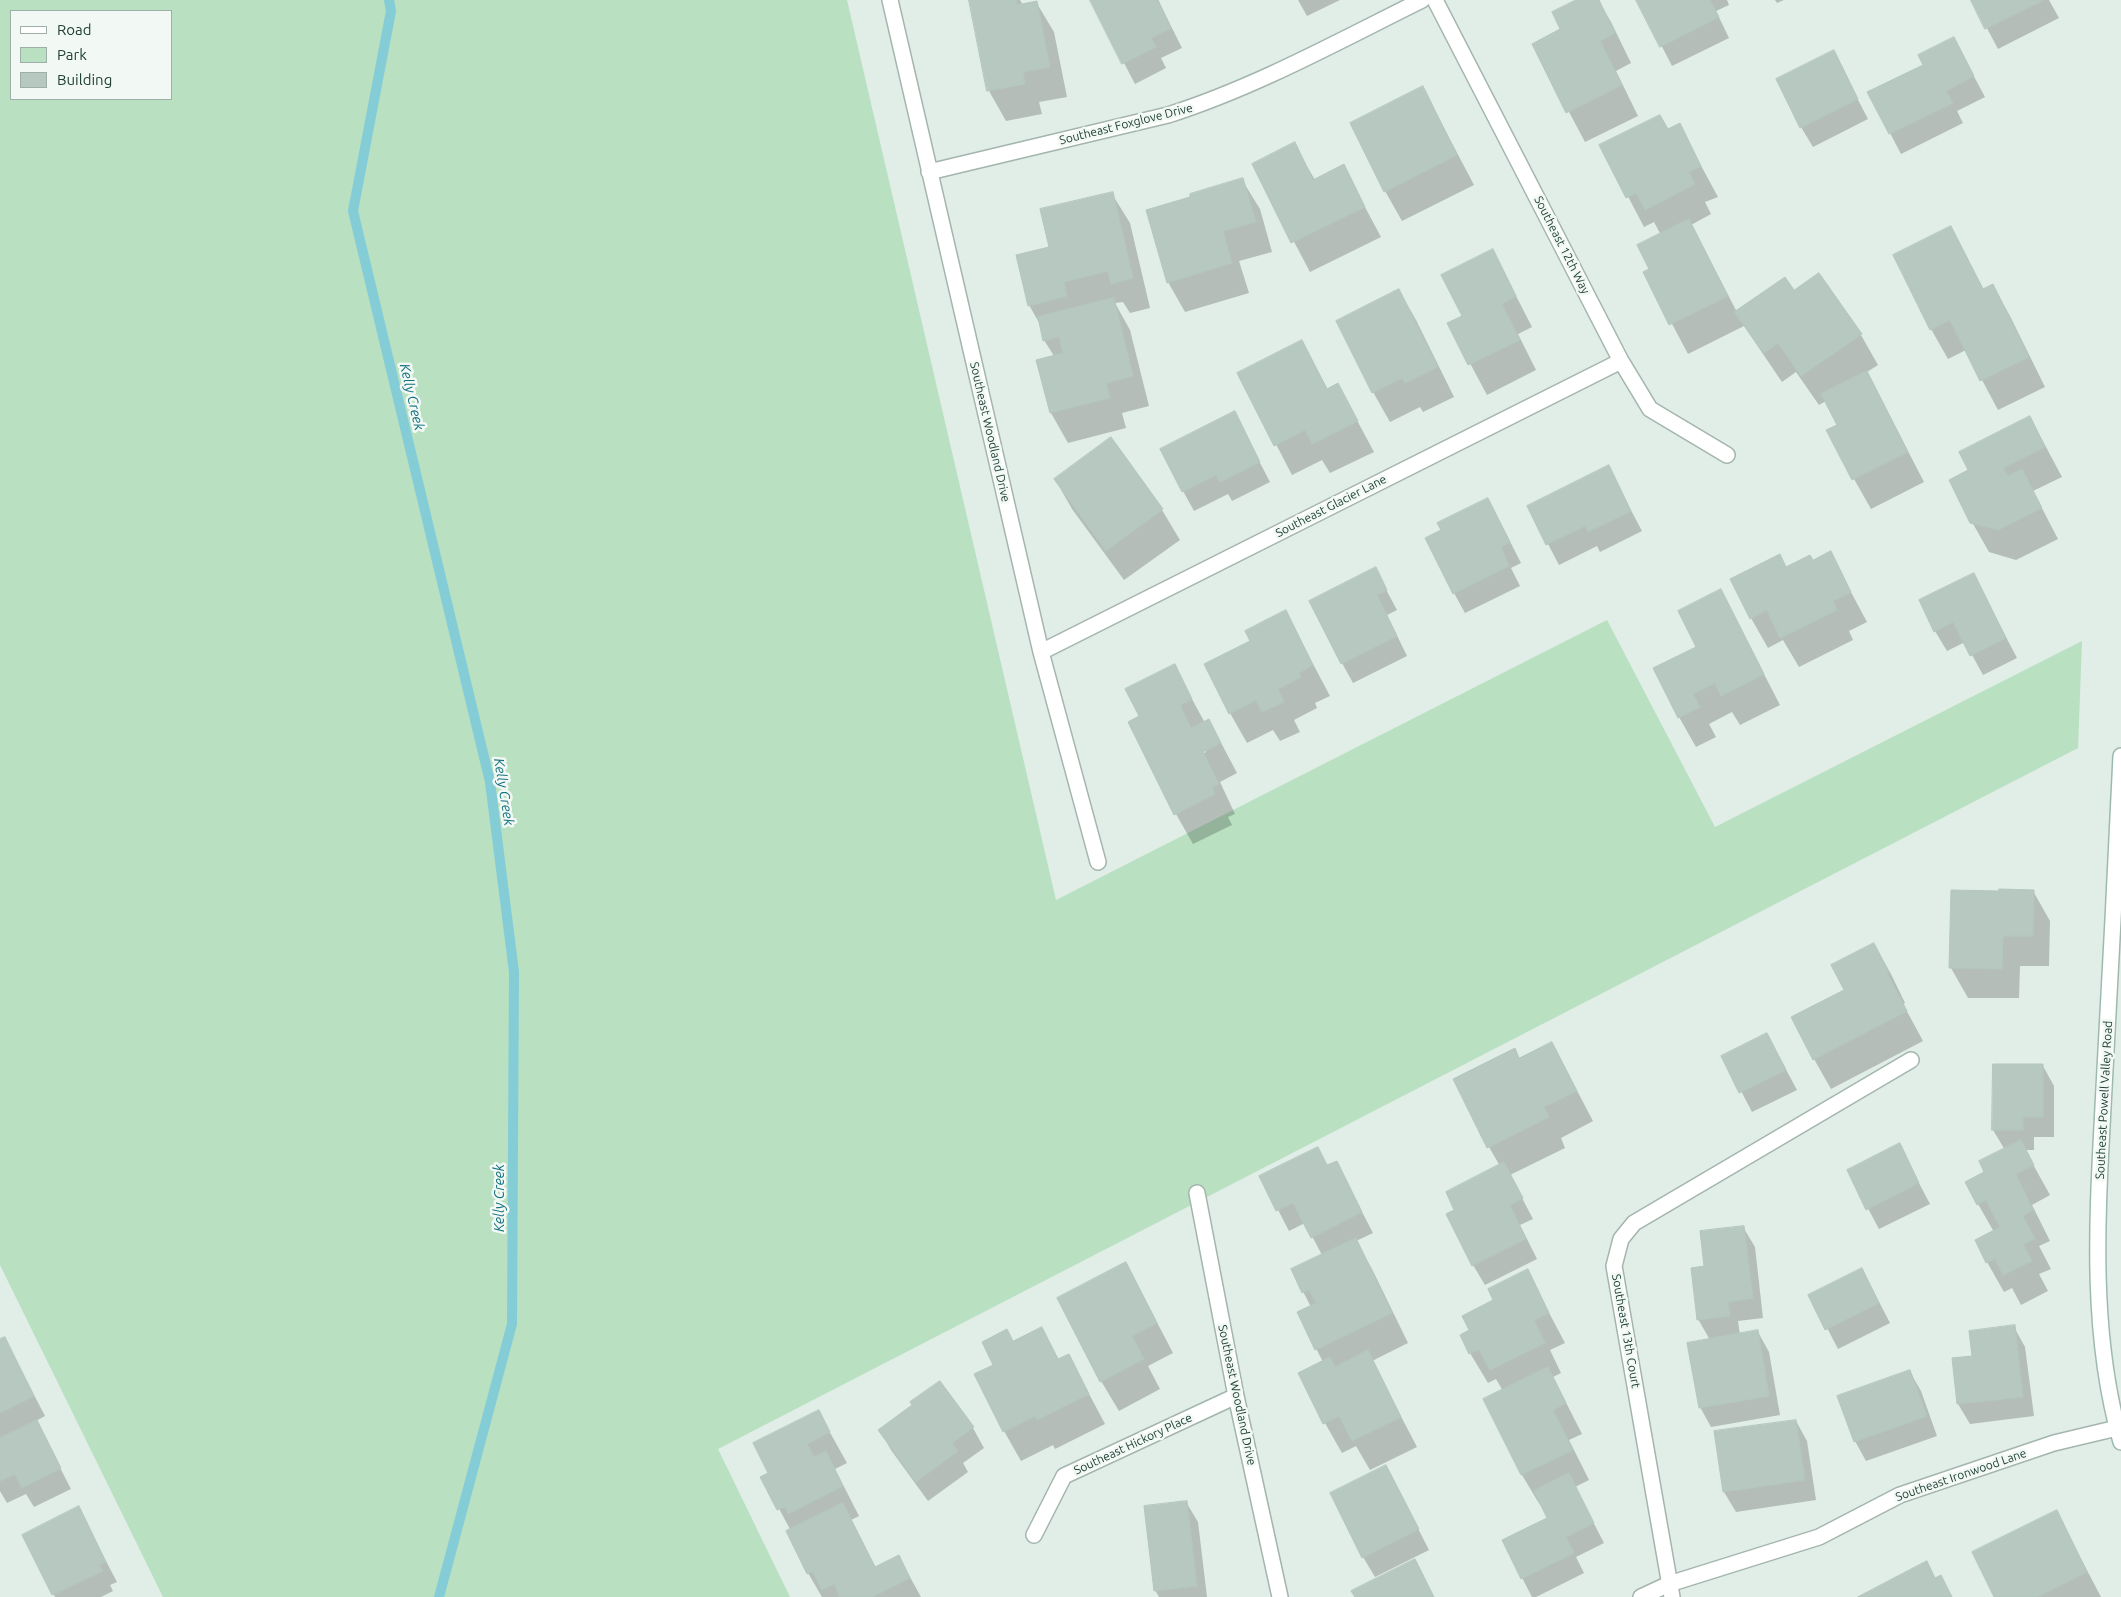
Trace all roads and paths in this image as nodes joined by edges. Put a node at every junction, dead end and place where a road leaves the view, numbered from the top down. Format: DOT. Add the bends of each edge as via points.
graph roads {
  1 [pos="890,0"];
  2 [pos="1422,0"];
  3 [pos="1435,0"];
  4 [pos="929,172"];
  5 [pos="1622,361"];
  6 [pos="1727,455"];
  7 [pos="1041,652"];
  8 [pos="2121,756"];
  9 [pos="1098,862"];
  10 [pos="1911,1060"];
  11 [pos="1196,1193"];
  12 [pos="1236,1396"];
  13 [pos="2120,1432"];
  14 [pos="1034,1535"];
  15 [pos="1670,1590"];
  16 [pos="1280,1597"];
  17 [pos="1641,1597"];
  1 -- 4 [label="street, Southeast Woodland Drive"];
  2 -- 4 [label="street, Southeast Foxglove Drive" via="1200,105"];
  3 -- 5 [label="street, Southeast 12th Way"];
  4 -- 7 [label="street, Southeast Woodland Drive"];
  5 -- 6 [label="street, Southeast 12th Way" via="1650,409"];
  5 -- 7 [label="street, Southeast Glacier Lane"];
  7 -- 9 [label="street, Southeast Woodland Drive"];
  8 -- 13 [label="street, Southeast Powell Valley Road" via="2098,1210 2098,1303 2106,1368"];
  10 -- 15 [label="street, Southeast 13th Court" via="1634,1223 1621,1239 1614,1266"];
  11 -- 12 [label="street, Southeast Woodland Drive"];
  12 -- 14 [label="street, Southeast Hickory Place" via="1064,1476"];
  12 -- 16 [label="street, Southeast Woodland Drive"];
  13 -- 15 [label="street, Southeast Ironwood Lane" via="2054,1443 1900,1495 1819,1537"];
  15 -- 17 [label="street, Southeast Ironwood Lane"];
}
